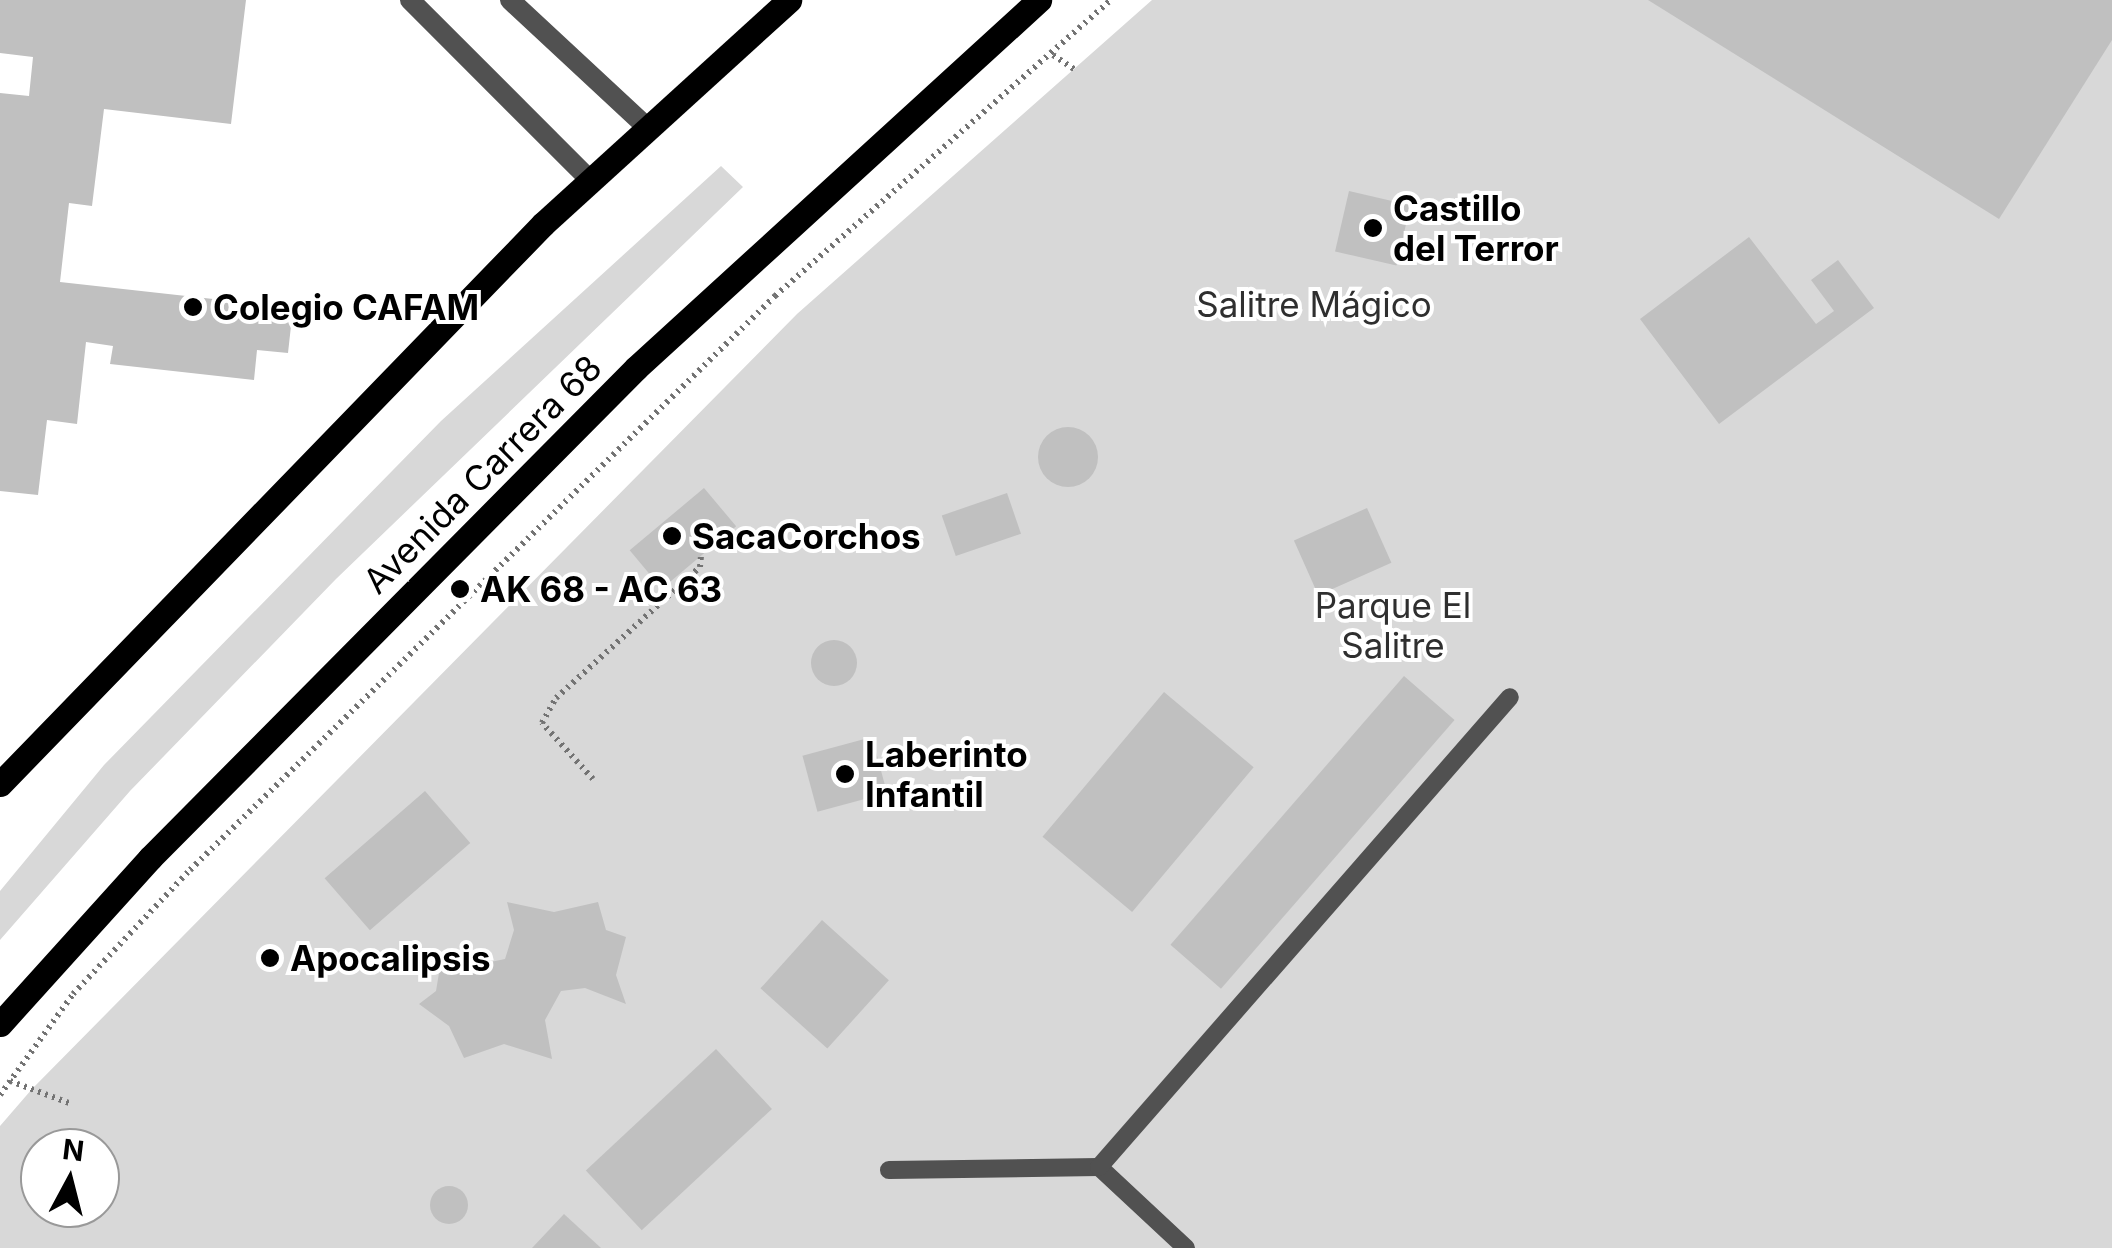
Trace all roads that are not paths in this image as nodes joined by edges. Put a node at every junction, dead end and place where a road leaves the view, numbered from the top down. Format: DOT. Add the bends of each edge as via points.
graph roads {
  1 [pos="410,0"];
  2 [pos="510,0"];
  3 [pos="789,0"];
  4 [pos="1039,0"];
  5 [pos="649,129"];
  6 [pos="591,181"];
  7 [pos="1510,696"];
  8 [pos="0,784"];
  9 [pos="0,1024"];
  10 [pos="1099,1167"];
  11 [pos="888,1170"];
  12 [pos="1186,1248"];
  1 -- 6 [label="street"];
  2 -- 5 [label="street"];
  3 -- 5 [label="main road"];
  4 -- 9 [label="main road, Avenida Carrera 68" via="636,368 150,858"];
  5 -- 6 [label="main road"];
  6 -- 8 [label="main road"];
  7 -- 10 [label="lane"];
  10 -- 11 [label="lane"];
  10 -- 12 [label="lane"];
}
